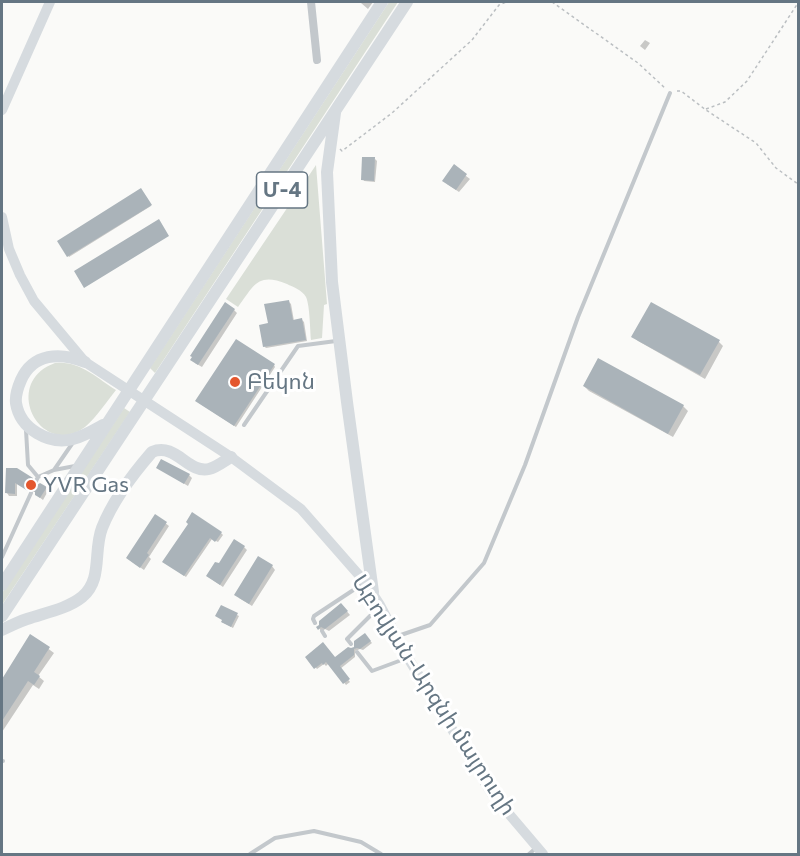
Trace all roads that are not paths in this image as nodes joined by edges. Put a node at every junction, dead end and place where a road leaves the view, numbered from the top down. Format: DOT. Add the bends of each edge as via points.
graph roads {
  1 [pos="50,2"];
  2 [pos="311,2"];
  3 [pos="382,2"];
  4 [pos="407,2"];
  5 [pos="317,60"];
  6 [pos="670,93"];
  7 [pos="336,109"];
  8 [pos="2,110"];
  9 [pos="2,217"];
  10 [pos="339,340"];
  11 [pos="85,362"];
  12 [pos="26,423"];
  13 [pos="107,423"];
  14 [pos="244,425"];
  15 [pos="76,438"];
  16 [pos="231,457"];
  17 [pos="79,465"];
  18 [pos="54,471"];
  19 [pos="31,493"];
  20 [pos="2,557"];
  21 [pos="2,585"];
  22 [pos="369,587"];
  23 [pos="380,605"];
  24 [pos="2,616"];
  25 [pos="315,623"];
  26 [pos="2,630"];
  27 [pos="397,636"];
  28 [pos="351,644"];
  29 [pos="357,652"];
  30 [pos="408,658"];
  31 [pos="536,852"];
  32 [pos="250,855"];
  33 [pos="381,855"];
  1 -- 8 [label="main road"];
  2 -- 5 [label="street"];
  3 -- 13 [label="highway, Մ-4"];
  4 -- 7 [label="highway, Մ-4"];
  6 -- 27 [label="lane" via="484,563 430,625"];
  7 -- 10 [label="highway" via="327,183"];
  7 -- 24 [label="highway, Մ-4"];
  9 -- 11 [label="main road, Աբովյան-Արզնի մայրուղի" via="9,249 34,302"];
  10 -- 14 [label="lane" via="298,346"];
  10 -- 22 [label="highway"];
  11 -- 12 [label="highway" via="51,356 27,369 16,402"];
  11 -- 16 [label="main road, Աբովյան-Արզնի մայրուղի"];
  12 -- 15 [label="highway" via="51,439"];
  12 -- 18 [label="lane" via="28,465 37,479"];
  13 -- 15 [label="highway"];
  13 -- 17 [label="highway, Մ-4"];
  15 -- 18 [label="lane"];
  16 -- 22 [label="main road, Աբովյան-Արզնի մայրուղի" via="301,509"];
  16 -- 26 [label="highway" via="209,469 199,469 165,449 152,452 105,520 91,588 80,598"];
  17 -- 18 [label="lane"];
  17 -- 21 [label="highway, Մ-4"];
  19 -- 20 [label="lane"];
  22 -- 23 [label="main road, Աբովյան-Արզնի մայրուղի"];
  22 -- 25 [label="lane" via="314,616"];
  23 -- 27 [label="main road, Աբովյան-Արզնի մայրուղի"];
  23 -- 28 [label="lane" via="347,639"];
  27 -- 30 [label="main road, Աբովյան-Արզնի մայրուղի"];
  29 -- 30 [label="lane" via="372,671"];
  30 -- 31 [label="main road, Աբովյան-Արզնի մայրուղի" via="492,794"];
  32 -- 33 [label="lane" via="275,838 314,831 361,842"];
}
